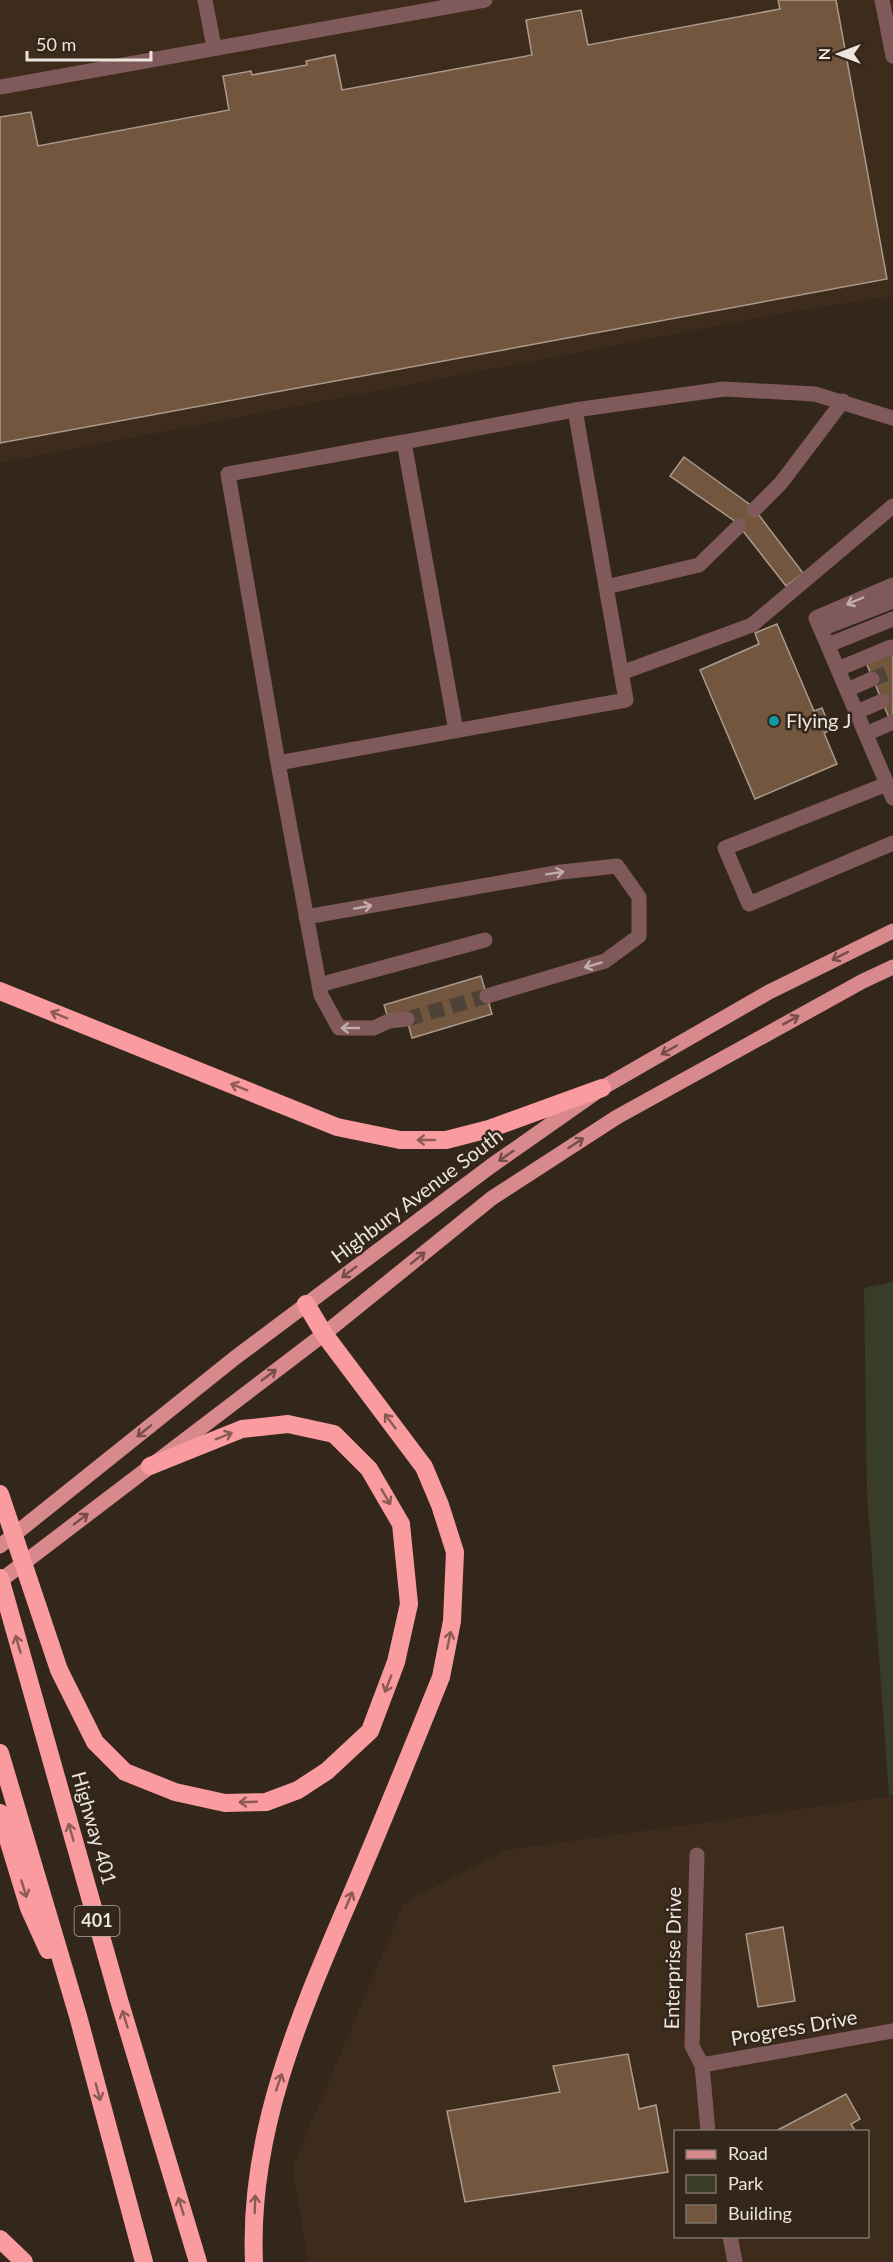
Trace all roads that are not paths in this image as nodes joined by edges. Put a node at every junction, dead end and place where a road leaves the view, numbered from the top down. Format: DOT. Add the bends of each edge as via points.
graph roads {
  1 [pos="205,0"];
  2 [pos="485,0"];
  3 [pos="882,0"];
  4 [pos="214,47"];
  5 [pos="893,56"];
  6 [pos="0,87"];
  7 [pos="843,401"];
  8 [pos="575,410"];
  9 [pos="893,418"];
  10 [pos="404,442"];
  11 [pos="893,506"];
  12 [pos="754,510"];
  13 [pos="739,526"];
  14 [pos="893,585"];
  15 [pos="606,587"];
  16 [pos="893,601"];
  17 [pos="893,619"];
  18 [pos="819,623"];
  19 [pos="828,645"];
  20 [pos="893,649"];
  21 [pos="838,669"];
  22 [pos="621,673"];
  23 [pos="872,678"];
  24 [pos="847,690"];
  25 [pos="882,701"];
  26 [pos="857,712"];
  27 [pos="893,722"];
  28 [pos="456,731"];
  29 [pos="866,734"];
  30 [pos="278,763"];
  31 [pos="890,791"];
  32 [pos="893,843"];
  33 [pos="306,917"];
  34 [pos="893,931"];
  35 [pos="485,940"];
  36 [pos="893,967"];
  37 [pos="319,985"];
  38 [pos="0,991"];
  39 [pos="487,996"];
  40 [pos="407,1019"];
  41 [pos="602,1088"];
  42 [pos="306,1304"];
  43 [pos="324,1334"];
  44 [pos="150,1467"];
  45 [pos="0,1494"];
  46 [pos="0,1546"];
  47 [pos="0,1580"];
  48 [pos="0,1753"];
  49 [pos="0,1813"];
  50 [pos="697,1855"];
  51 [pos="78,2016"];
  52 [pos="893,2031"];
  53 [pos="702,2065"];
  54 [pos="708,2130"];
  55 [pos="730,2238"];
  56 [pos="0,2239"];
  57 [pos="24,2262"];
  58 [pos="144,2262"];
  59 [pos="198,2262"];
  60 [pos="254,2262"];
  61 [pos="735,2262"];
  1 -- 4 [label="street"];
  2 -- 4 [label="street"];
  3 -- 5 [label="street"];
  4 -- 6 [label="street"];
  7 -- 8 [label="street" via="815,394 724,389"];
  7 -- 9 [label="street"];
  7 -- 12 [label="street" via="780,483"];
  8 -- 10 [label="street"];
  8 -- 15 [label="street"];
  10 -- 28 [label="street"];
  10 -- 30 [label="street" via="228,474"];
  11 -- 22 [label="street" via="752,625"];
  13 -- 15 [label="street" via="699,565"];
  14 -- 18 [label="street, one-way"];
  15 -- 22 [label="street"];
  16 -- 18 [label="street"];
  17 -- 19 [label="street"];
  18 -- 19 [label="street"];
  19 -- 21 [label="street"];
  20 -- 21 [label="street"];
  21 -- 24 [label="street"];
  22 -- 28 [label="street" via="626,700"];
  23 -- 24 [label="street"];
  24 -- 26 [label="street"];
  25 -- 26 [label="street"];
  26 -- 29 [label="street"];
  27 -- 29 [label="street"];
  28 -- 30 [label="street"];
  29 -- 31 [label="street"];
  30 -- 33 [label="street"];
  31 -- 32 [label="street" via="725,848 749,904"];
  33 -- 37 [label="street"];
  33 -- 39 [label="street, one-way" via="561,872 617,866 639,897 639,936 605,962"];
  34 -- 41 [label="main road, Highbury Avenue South, one-way" via="770,993"];
  35 -- 37 [label="street"];
  43 -- 36 [label="main road, one-way" via="492,1198 617,1117"];
  40 -- 37 [label="street, one-way" via="374,1028 339,1028"];
  41 -- 38 [label="highway, one-way" via="478,1132 446,1140 400,1140 337,1127"];
  41 -- 42 [label="main road, Highbury Avenue South, one-way"];
  42 -- 43 [label="highway"];
  42 -- 46 [label="main road, Highbury Avenue South, one-way"];
  44 -- 43 [label="main road, one-way"];
  60 -- 43 [label="highway, one-way" via="255,2193 274,2095 309,1994 441,1677 452,1621 455,1552 424,1467"];
  44 -- 45 [label="highway, one-way" via="242,1429 288,1424 334,1434 369,1468 401,1524 410,1604 396,1662 370,1731 298,1790 266,1802 225,1803 175,1792 125,1772 95,1742 59,1670"];
  47 -- 44 [label="main road, one-way"];
  59 -- 47 [label="highway, Highway 401 / 401, one-way"];
  48 -- 51 [label="highway, 401"];
  49 -- 51 [label="highway, one-way" via="29,1908"];
  50 -- 53 [label="street, Enterprise Drive" via="692,2046"];
  51 -- 58 [label="highway, 401, one-way"];
  52 -- 53 [label="street, Progress Drive"];
  53 -- 54 [label="street, Enterprise Drive"];
  55 -- 61 [label="street"];
  56 -- 57 [label="highway"];
}
